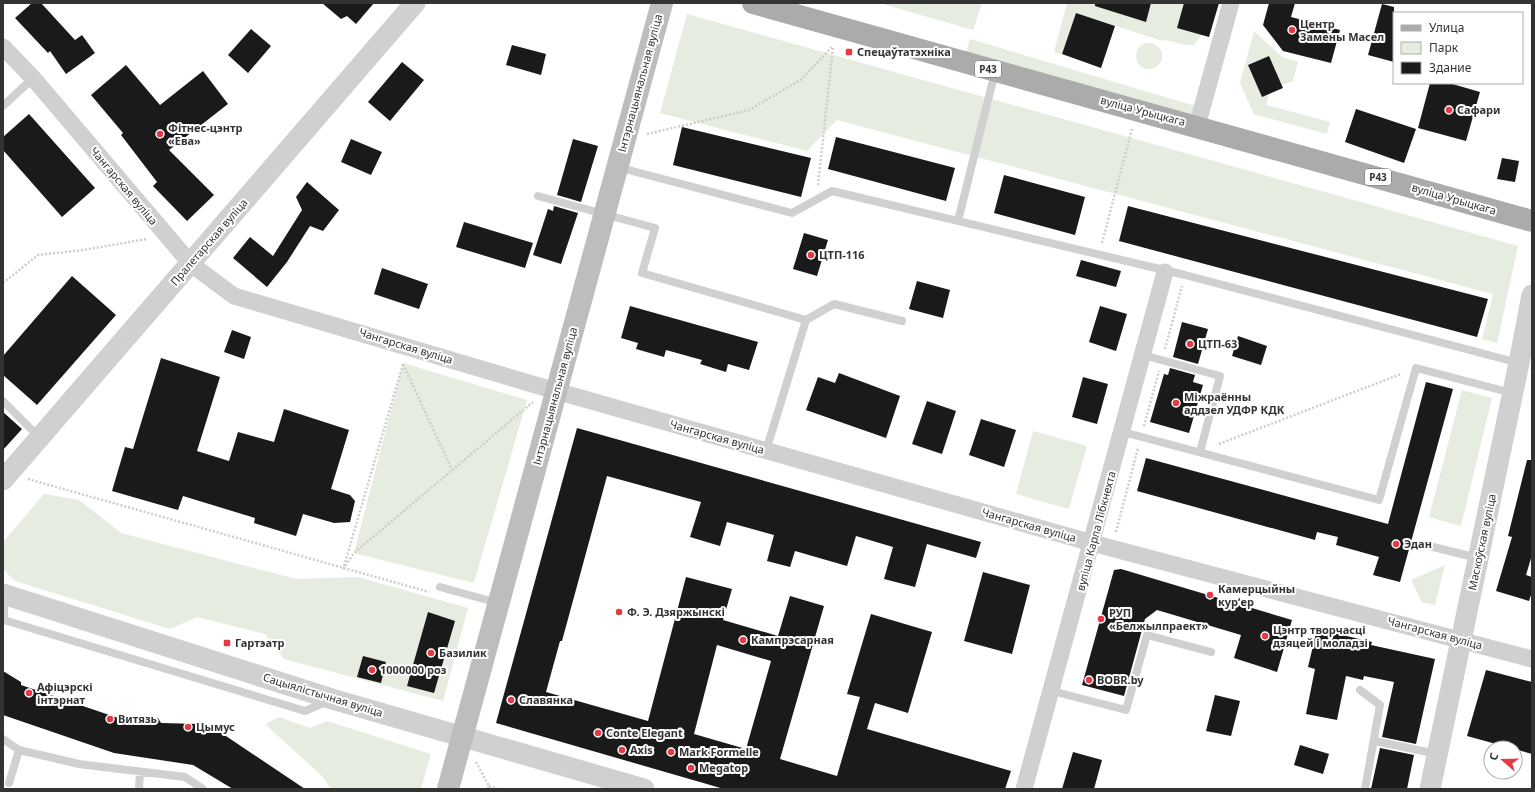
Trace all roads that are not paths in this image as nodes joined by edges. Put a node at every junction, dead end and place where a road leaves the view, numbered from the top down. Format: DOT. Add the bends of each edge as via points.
graph roads {
  1 [pos="415,3"];
  2 [pos="662,3"];
  3 [pos="753,3"];
  4 [pos="1231,3"];
  5 [pos="3,47"];
  6 [pos="995,71"];
  7 [pos="32,78"];
  8 [pos="3,106"];
  9 [pos="1196,126"];
  10 [pos="617,167"];
  11 [pos="538,196"];
  12 [pos="604,214"];
  13 [pos="958,221"];
  14 [pos="1532,221"];
  15 [pos="191,264"];
  16 [pos="1165,272"];
  17 [pos="1532,295"];
  18 [pos="806,320"];
  19 [pos="902,321"];
  20 [pos="1143,355"];
  21 [pos="1520,363"];
  22 [pos="1513,393"];
  23 [pos="547,394"];
  24 [pos="3,401"];
  25 [pos="1123,432"];
  26 [pos="40,437"];
  27 [pos="766,451"];
  28 [pos="1200,452"];
  29 [pos="12,479"];
  30 [pos="1092,543"];
  31 [pos="1425,545"];
  32 [pos="1479,558"];
  33 [pos="440,587"];
  34 [pos="3,594"];
  35 [pos="499,603"];
  36 [pos="1462,640"];
  37 [pos="1211,652"];
  38 [pos="1532,659"];
  39 [pos="1360,690"];
  40 [pos="1052,691"];
  41 [pos="462,737"];
  42 [pos="3,739"];
  43 [pos="1375,741"];
  44 [pos="19,750"];
  45 [pos="1438,755"];
  46 [pos="140,772"];
  47 [pos="9,783"];
  48 [pos="139,789"];
  49 [pos="203,789"];
  50 [pos="448,789"];
  51 [pos="644,789"];
  52 [pos="1024,789"];
  53 [pos="1364,789"];
  54 [pos="1432,789"];
  1 -- 15 [label="street, Пралетарская вуліца"];
  2 -- 10 [label="main road, Інтэрнацыянальная вуліца"];
  3 -- 6 [label="main road, вуліца Урыцкага / Р43"];
  4 -- 9 [label="street"];
  5 -- 7 [label="street, Чангарская вуліца"];
  6 -- 9 [label="main road, вуліца Урыцкага / Р43"];
  6 -- 13 [label="lane"];
  7 -- 8 [label="lane"];
  7 -- 15 [label="street, Чангарская вуліца"];
  9 -- 14 [label="main road, вуліца Урыцкага / Р43"];
  10 -- 12 [label="main road, Інтэрнацыянальная вуліца"];
  10 -- 13 [label="lane" via="792,213 832,191"];
  11 -- 12 [label="lane"];
  12 -- 18 [label="lane" via="654,228 642,273"];
  12 -- 23 [label="main road, Інтэрнацыянальная вуліца"];
  13 -- 16 [label="lane"];
  15 -- 23 [label="street, Чангарская вуліца" via="234,296"];
  15 -- 26 [label="street, Пралетарская вуліца"];
  16 -- 20 [label="street, вуліца Карла Лібкнехта"];
  16 -- 21 [label="lane"];
  17 -- 21 [label="street, Маскоўская вуліца"];
  18 -- 19 [label="lane" via="834,304"];
  18 -- 27 [label="lane"];
  20 -- 25 [label="street, вуліца Карла Лібкнехта"];
  20 -- 28 [label="lane" via="1220,376"];
  21 -- 22 [label="street, Маскоўская вуліца"];
  22 -- 28 [label="lane" via="1416,368 1379,500"];
  22 -- 32 [label="street, Маскоўская вуліца"];
  23 -- 27 [label="street, Чангарская вуліца"];
  23 -- 35 [label="main road, Інтэрнацыянальная вуліца"];
  24 -- 26 [label="lane"];
  25 -- 28 [label="lane"];
  25 -- 30 [label="street, вуліца Карла Лібкнехта"];
  26 -- 29 [label="street, Пралетарская вуліца"];
  27 -- 30 [label="street, Чангарская вуліца"];
  30 -- 36 [label="street, Чангарская вуліца"];
  30 -- 40 [label="street, вуліца Карла Лібкнехта"];
  31 -- 32 [label="lane"];
  32 -- 36 [label="street, Маскоўская вуліца"];
  33 -- 35 [label="lane"];
  34 -- 41 [label="street, Сацыялістычная вуліца" via="332,699"];
  35 -- 41 [label="main road, Інтэрнацыянальная вуліца"];
  36 -- 38 [label="street, Чангарская вуліца"];
  36 -- 45 [label="street, Маскоўская вуліца"];
  37 -- 40 [label="lane" via="1147,635 1126,710"];
  39 -- 43 [label="lane" via="1380,705"];
  40 -- 52 [label="street, вуліца Карла Лібкнехта"];
  41 -- 50 [label="main road, Інтэрнацыянальная вуліца"];
  41 -- 51 [label="street, Сацыялістычная вуліца"];
  42 -- 44 [label="lane"];
  43 -- 45 [label="lane"];
  43 -- 53 [label="lane"];
  44 -- 46 [label="lane" via="79,764"];
  44 -- 47 [label="lane"];
  45 -- 54 [label="street, Маскоўская вуліца"];
  46 -- 48 [label="lane"];
  46 -- 49 [label="lane" via="185,777"];
}
